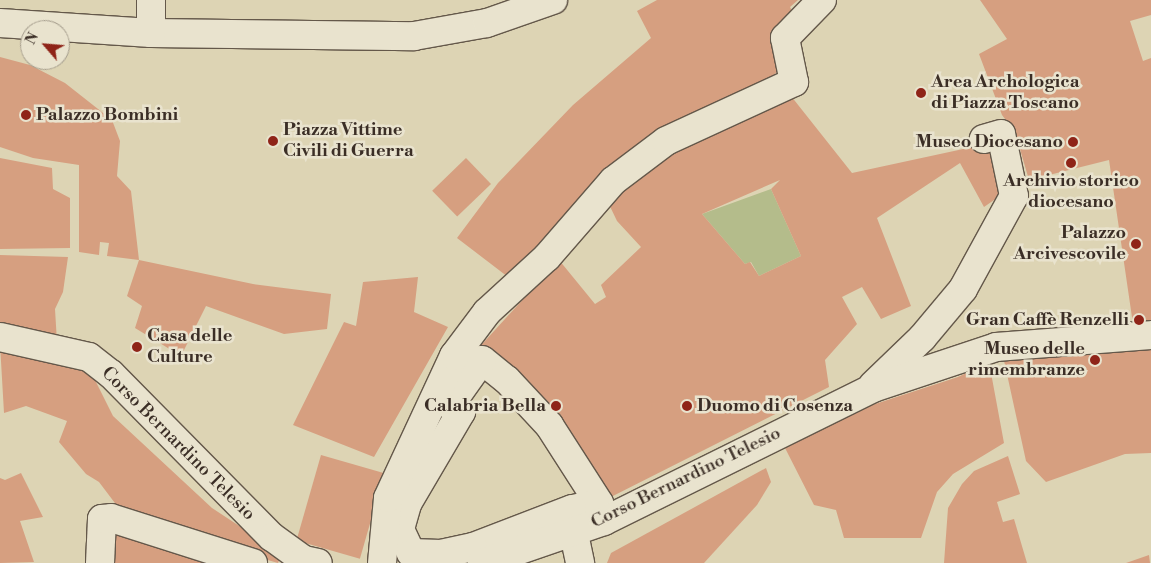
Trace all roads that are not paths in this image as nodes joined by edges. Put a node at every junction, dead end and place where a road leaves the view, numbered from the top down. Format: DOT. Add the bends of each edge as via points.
graph roads {
  1 [pos="152,0"];
  2 [pos="553,0"];
  3 [pos="822,0"];
  4 [pos="0,23"];
  5 [pos="151,33"];
  6 [pos="984,139"];
  7 [pos="1151,335"];
  8 [pos="0,337"];
  9 [pos="866,391"];
  10 [pos="397,501"];
  11 [pos="574,534"];
  12 [pos="306,562"];
  13 [pos="100,563"];
  14 [pos="253,563"];
  15 [pos="382,563"];
  16 [pos="482,563"];
  17 [pos="580,563"];
  1 -- 5 [label="street"];
  2 -- 5 [label="street" via="488,23 414,36"];
  3 -- 10 [label="street" via="785,38 794,82 666,142 613,181 547,257 487,312 454,356"];
  4 -- 5 [label="street"];
  6 -- 9 [label="street" via="1001,134 1014,196 963,289 922,338"];
  7 -- 9 [label="street, Corso Bernardino Telesio" via="996,347"];
  8 -- 12 [label="street, Corso Bernardino Telesio" via="89,357 111,374 272,537"];
  9 -- 11 [label="street, Corso Bernardino Telesio"];
  10 -- 10 [label="street" via="461,412 450,405 482,360 507,380 549,425 599,503 442,554 411,553 400,529"];
  10 -- 15 [label="street"];
  11 -- 16 [label="street, Corso Bernardino Telesio"];
  11 -- 17 [label="street"];
  13 -- 14 [label="street" via="102,519 111,518"];
}
